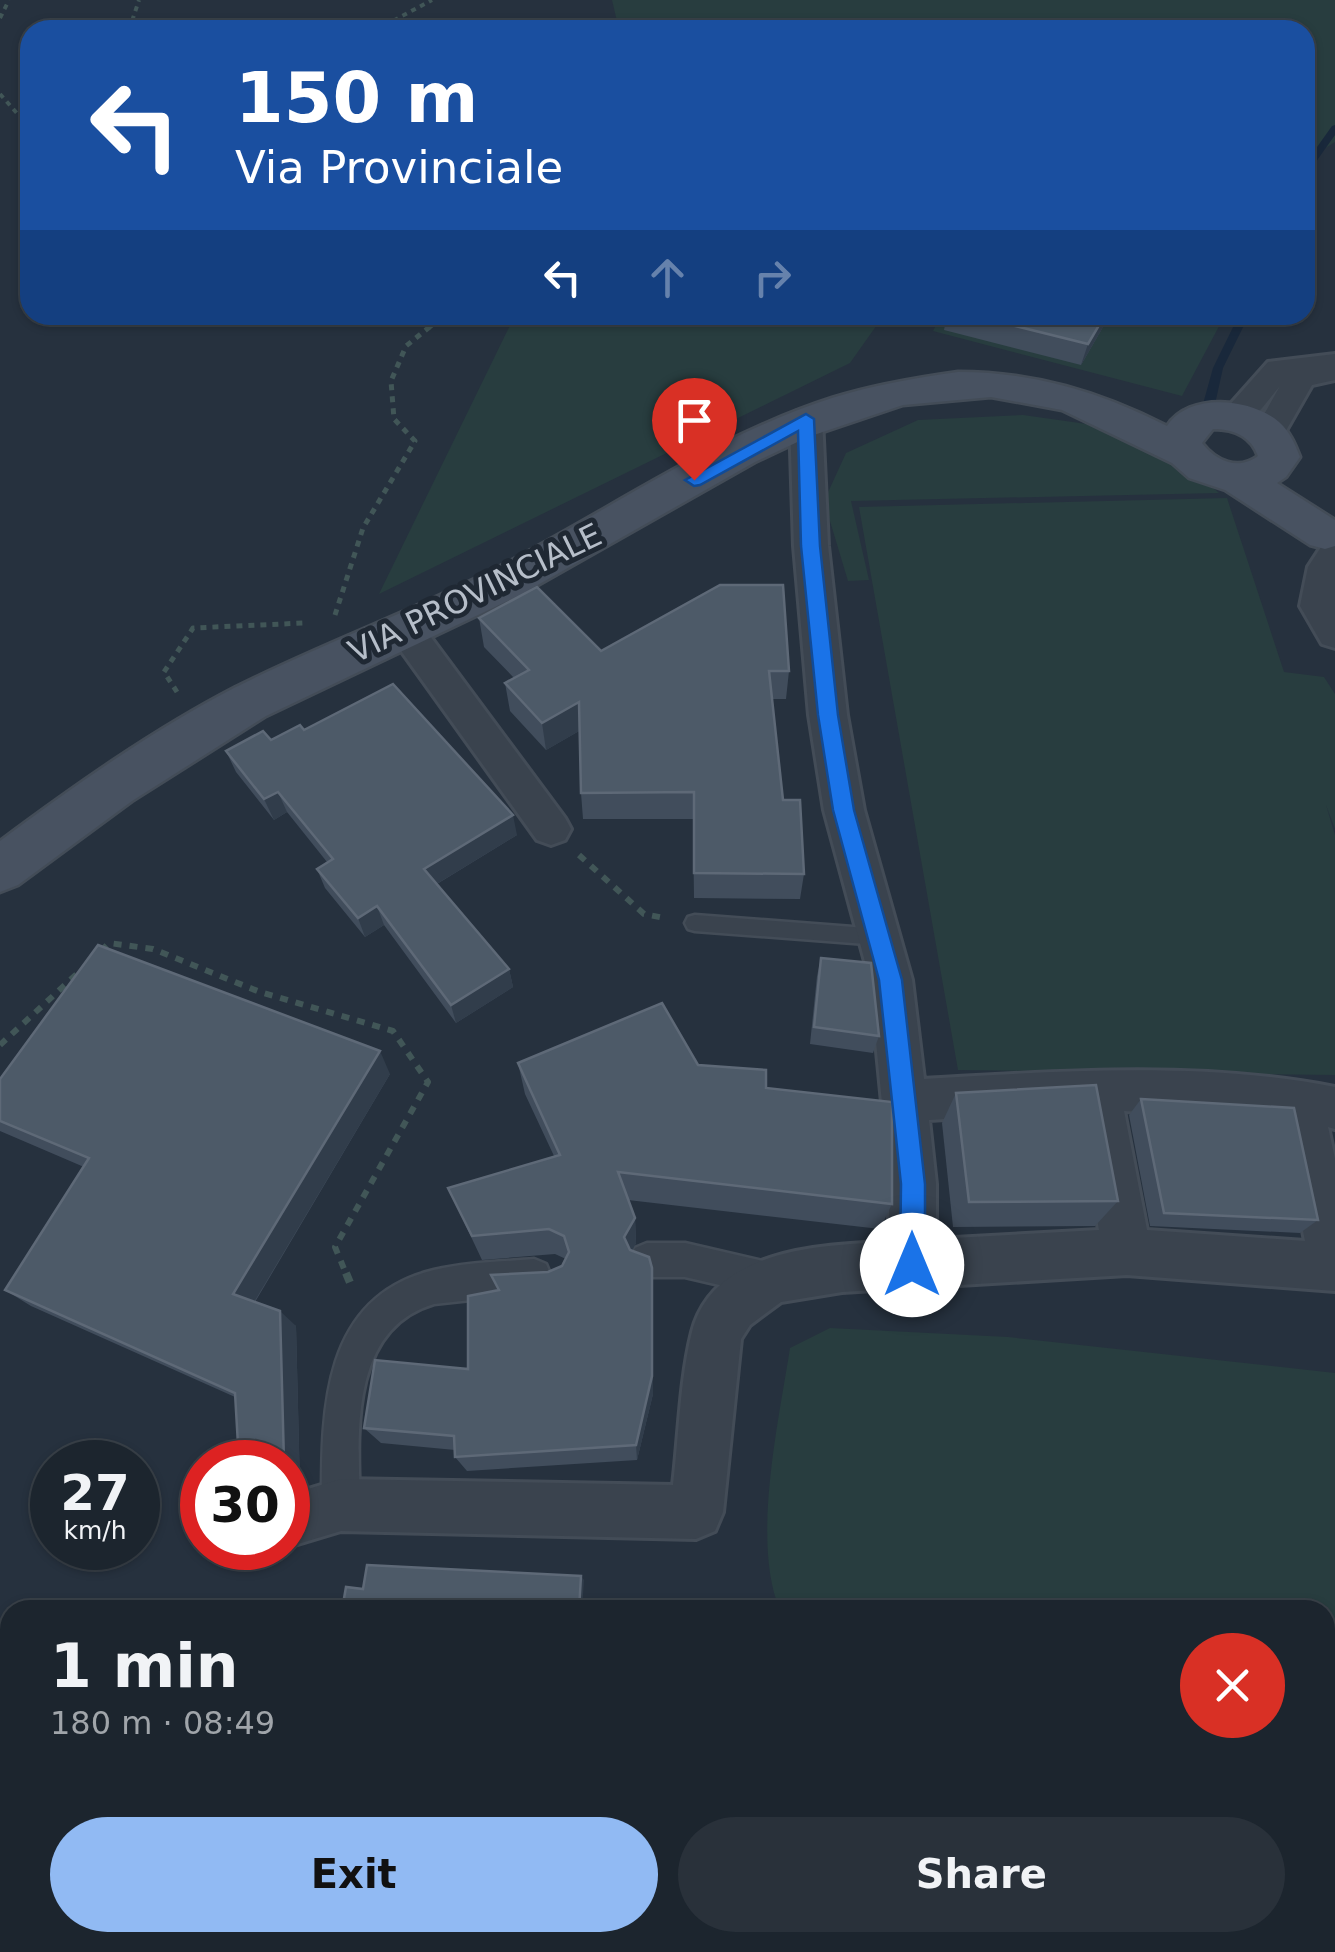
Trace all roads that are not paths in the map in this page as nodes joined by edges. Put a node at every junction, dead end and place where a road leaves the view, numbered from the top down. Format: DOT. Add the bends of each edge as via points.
graph roads {
  1 [pos="1335,363"];
  2 [pos="1335,372"];
  3 [pos="806,419"];
  4 [pos="1234,436"];
  5 [pos="1238,478"];
  6 [pos="1332,545"];
  7 [pos="406,629"];
  8 [pos="1335,635"];
  9 [pos="550,829"];
  10 [pos="0,870"];
  11 [pos="694,923"];
  12 [pos="879,937"];
  13 [pos="1097,1090"];
  14 [pos="904,1101"];
  15 [pos="1318,1104"];
  16 [pos="1128,1252"];
  17 [pos="647,1260"];
  18 [pos="912,1265"];
  19 [pos="1334,1267"];
  20 [pos="554,1274"];
  21 [pos="771,1280"];
  22 [pos="341,1505"];
  23 [pos="310,1514"];
  1 -- 4 [label="street" via="1279,369"];
  2 -- 4 [label="street" via="1301,377"];
  3 -- 4 [label="main road, VIA PROVINCIALE" via="877,395 959,385 1052,391"];
  3 -- 7 [label="main road, VIA PROVINCIALE" via="534,568"];
  3 -- 12 [label="street" via="810,546 828,715 844,810"];
  4 -- 5 [label="main road, VIA PROVINCIALE" via="1206,470"];
  4 -- 5 [label="main road" via="1266,473"];
  4 -- 6 [label="main road"];
  5 -- 6 [label="main road, VIA PROVINCIALE"];
  6 -- 8 [label="street" via="1318,606"];
  7 -- 9 [label="street"];
  7 -- 10 [label="main road, VIA PROVINCIALE" via="253,700 85,804"];
  11 -- 12 [label="lane"];
  12 -- 14 [label="street" via="891,980"];
  13 -- 14 [label="street"];
  13 -- 15 [label="street"];
  13 -- 16 [label="street"];
  14 -- 18 [label="street"];
  15 -- 19 [label="street"];
  16 -- 18 [label="street"];
  16 -- 19 [label="street"];
  17 -- 21 [label="street" via="686,1260"];
  18 -- 21 [label="street"];
  20 -- 22 [label="street" via="452,1284 407,1296 368,1328 349,1365 340,1420"];
  21 -- 22 [label="street" via="733,1308 716,1331 696,1512"];
  22 -- 23 [label="street"];
}
